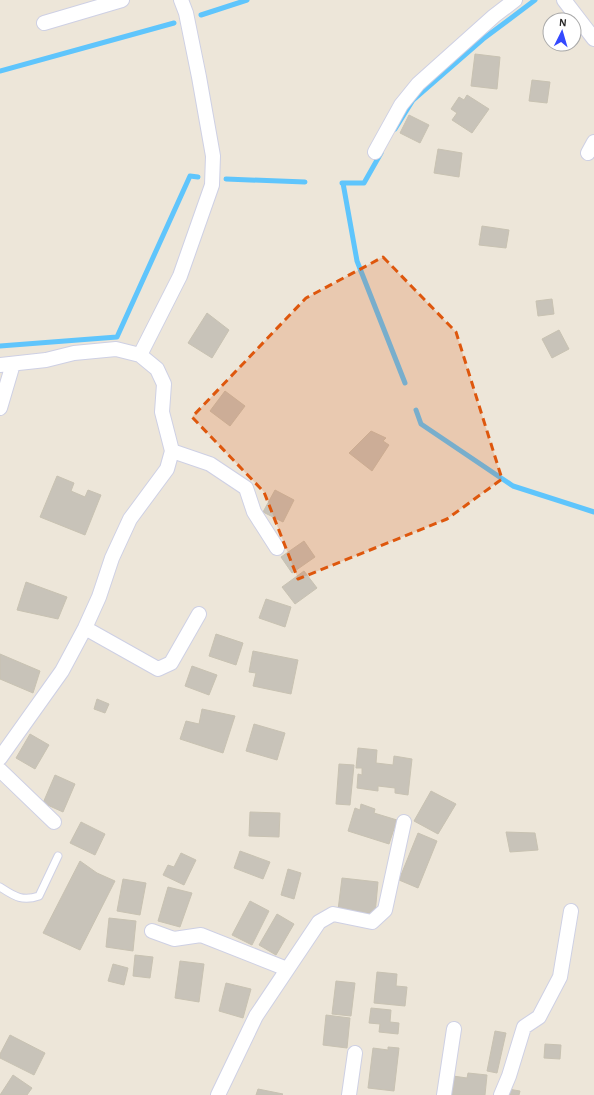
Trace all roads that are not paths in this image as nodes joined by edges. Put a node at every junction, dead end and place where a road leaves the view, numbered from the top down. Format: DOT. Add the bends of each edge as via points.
graph roads {
  1 [pos="122,0"];
  2 [pos="181,0"];
  3 [pos="515,0"];
  4 [pos="564,0"];
  5 [pos="44,23"];
  6 [pos="594,39"];
  7 [pos="376,152"];
  8 [pos="140,355"];
  9 [pos="6,365"];
  10 [pos="0,408"];
  11 [pos="172,451"];
  12 [pos="277,548"];
  13 [pos="199,614"];
  14 [pos="85,628"];
  15 [pos="0,758"];
  16 [pos="0,770"];
  17 [pos="54,822"];
  18 [pos="404,822"];
  19 [pos="58,856"];
  20 [pos="0,887"];
  21 [pos="571,911"];
  22 [pos="152,932"];
  23 [pos="288,969"];
  24 [pos="454,1029"];
  25 [pos="354,1053"];
  26 [pos="218,1095"];
  27 [pos="349,1095"];
  28 [pos="444,1095"];
  29 [pos="501,1095"];
  1 -- 5 [label="street"];
  2 -- 8 [label="street" via="195,56 213,156 212,185 180,276"];
  3 -- 7 [label="street" via="418,84 401,105"];
  4 -- 6 [label="street"];
  8 -- 9 [label="street" via="116,349 74,353 46,360"];
  8 -- 11 [label="street" via="157,368 164,384 162,412"];
  9 -- 10 [label="street"];
  11 -- 12 [label="street" via="210,464 246,488 254,512"];
  11 -- 14 [label="street" via="167,469 130,519"];
  13 -- 14 [label="street" via="172,663 158,669"];
  14 -- 15 [label="street" via="62,671"];
  16 -- 17 [label="street"];
  18 -- 23 [label="street" via="385,910 372,922 333,914 318,922"];
  19 -- 20 [label="lane" via="39,896 28,900 16,897"];
  21 -- 29 [label="street" via="560,977 539,1017 524,1027"];
  22 -- 23 [label="street" via="174,939 201,935"];
  23 -- 26 [label="street" via="256,1016"];
  24 -- 28 [label="street"];
  25 -- 27 [label="street"];
}
